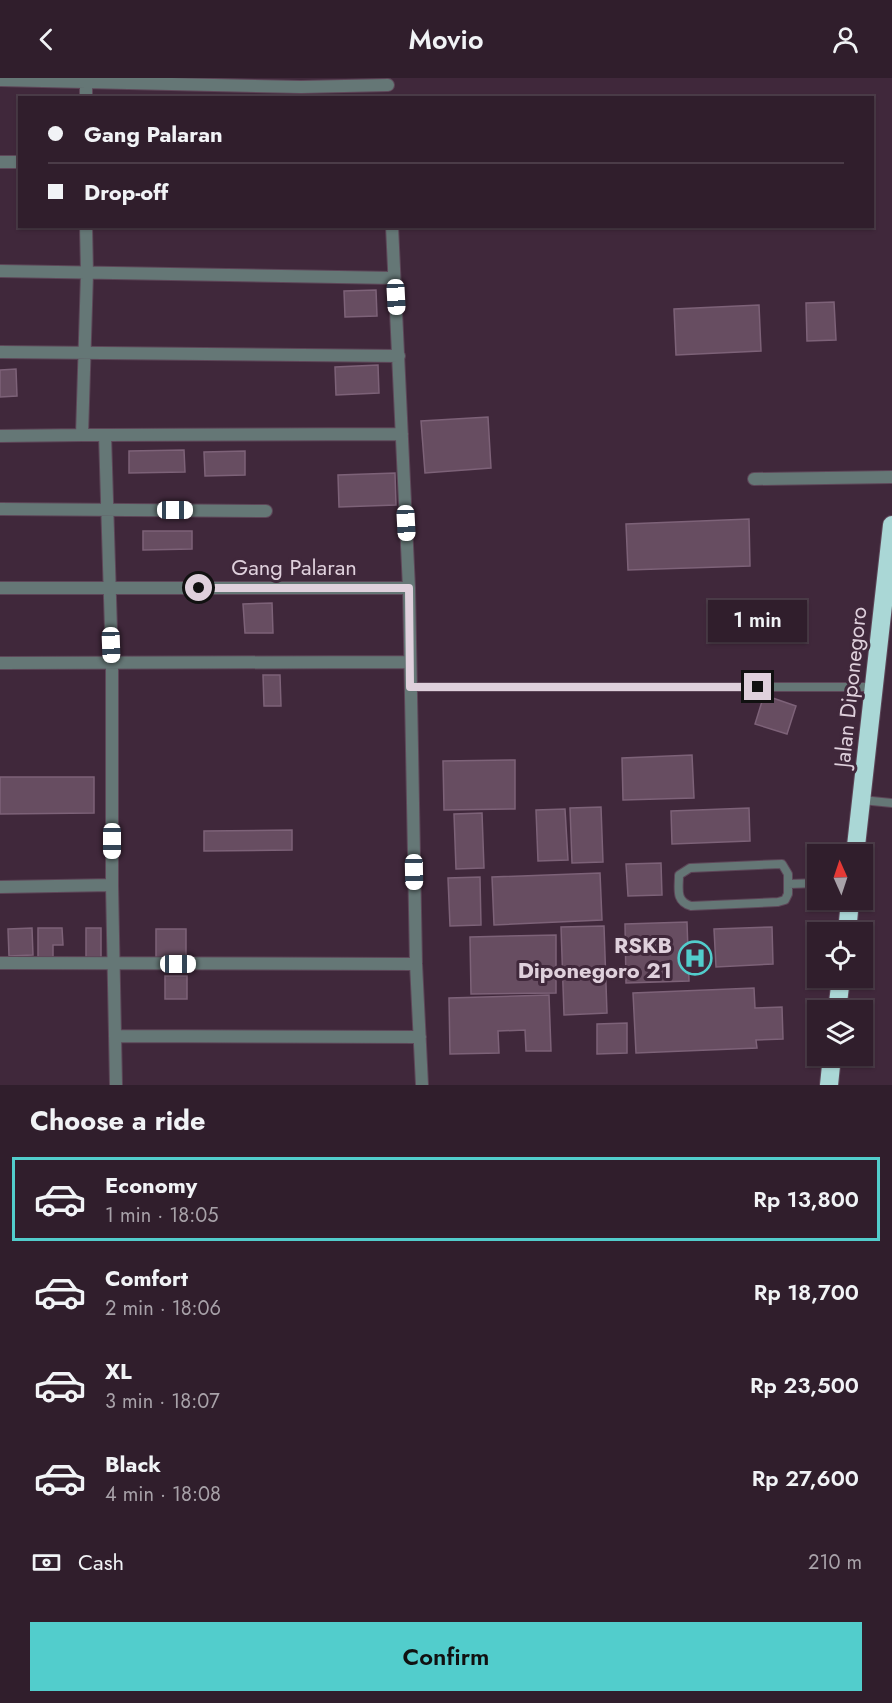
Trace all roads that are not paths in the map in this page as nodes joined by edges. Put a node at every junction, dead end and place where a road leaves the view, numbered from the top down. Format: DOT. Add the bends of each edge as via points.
graph roads {
  1 [pos="86,79"];
  2 [pos="0,80"];
  3 [pos="388,87"];
  4 [pos="86,96"];
  5 [pos="0,162"];
  6 [pos="18,162"];
  7 [pos="86,228"];
  8 [pos="392,228"];
  9 [pos="0,271"];
  10 [pos="87,273"];
  11 [pos="394,278"];
  12 [pos="0,352"];
  13 [pos="85,353"];
  14 [pos="399,356"];
  15 [pos="402,434"];
  16 [pos="82,435"];
  17 [pos="105,435"];
  18 [pos="0,436"];
  19 [pos="892,477"];
  20 [pos="754,479"];
  21 [pos="0,509"];
  22 [pos="107,510"];
  23 [pos="267,511"];
  24 [pos="892,525"];
  25 [pos="0,588"];
  26 [pos="409,588"];
  27 [pos="109,589"];
  28 [pos="409,662"];
  29 [pos="0,663"];
  30 [pos="112,663"];
  31 [pos="410,687"];
  32 [pos="874,687"];
  33 [pos="862,800"];
  34 [pos="892,803"];
  35 [pos="856,844"];
  36 [pos="807,883"];
  37 [pos="788,884"];
  38 [pos="112,885"];
  39 [pos="0,887"];
  40 [pos="0,963"];
  41 [pos="113,964"];
  42 [pos="417,964"];
  43 [pos="115,1036"];
  44 [pos="420,1037"];
  45 [pos="831,1066"];
  46 [pos="116,1085"];
  47 [pos="422,1085"];
  48 [pos="829,1085"];
  1 -- 2 [label="street"];
  1 -- 3 [label="street"];
  1 -- 4 [label="street"];
  5 -- 6 [label="street"];
  7 -- 10 [label="street"];
  8 -- 11 [label="street"];
  9 -- 10 [label="street"];
  10 -- 11 [label="street"];
  10 -- 13 [label="street"];
  11 -- 14 [label="street"];
  12 -- 13 [label="street"];
  13 -- 14 [label="street"];
  13 -- 16 [label="street"];
  14 -- 15 [label="street"];
  15 -- 17 [label="street"];
  15 -- 26 [label="street"];
  16 -- 17 [label="street"];
  16 -- 18 [label="street"];
  17 -- 22 [label="street"];
  19 -- 20 [label="street"];
  21 -- 22 [label="street"];
  22 -- 23 [label="street"];
  22 -- 27 [label="street"];
  24 -- 32 [label="highway, Jalan Diponegoro" via="881,658"];
  25 -- 27 [label="street, Gang Palaran"];
  26 -- 27 [label="street, Gang Palaran"];
  26 -- 28 [label="street"];
  27 -- 30 [label="street"];
  28 -- 30 [label="street"];
  28 -- 31 [label="street"];
  29 -- 30 [label="street"];
  30 -- 38 [label="street"];
  31 -- 32 [label="lane"];
  31 -- 42 [label="street"];
  32 -- 33 [label="highway, Jalan Diponegoro"];
  33 -- 34 [label="lane"];
  33 -- 35 [label="highway, Jalan Diponegoro"];
  36 -- 37 [label="lane"];
  37 -- 37 [label="lane" via="785,900 778,902 691,906 679,898 679,875 690,868 782,864"];
  38 -- 39 [label="street"];
  38 -- 41 [label="street"];
  40 -- 41 [label="street"];
  41 -- 42 [label="street"];
  41 -- 43 [label="street"];
  42 -- 44 [label="street"];
  43 -- 44 [label="street"];
  43 -- 46 [label="street"];
  44 -- 47 [label="street"];
  45 -- 48 [label="highway"];
}
